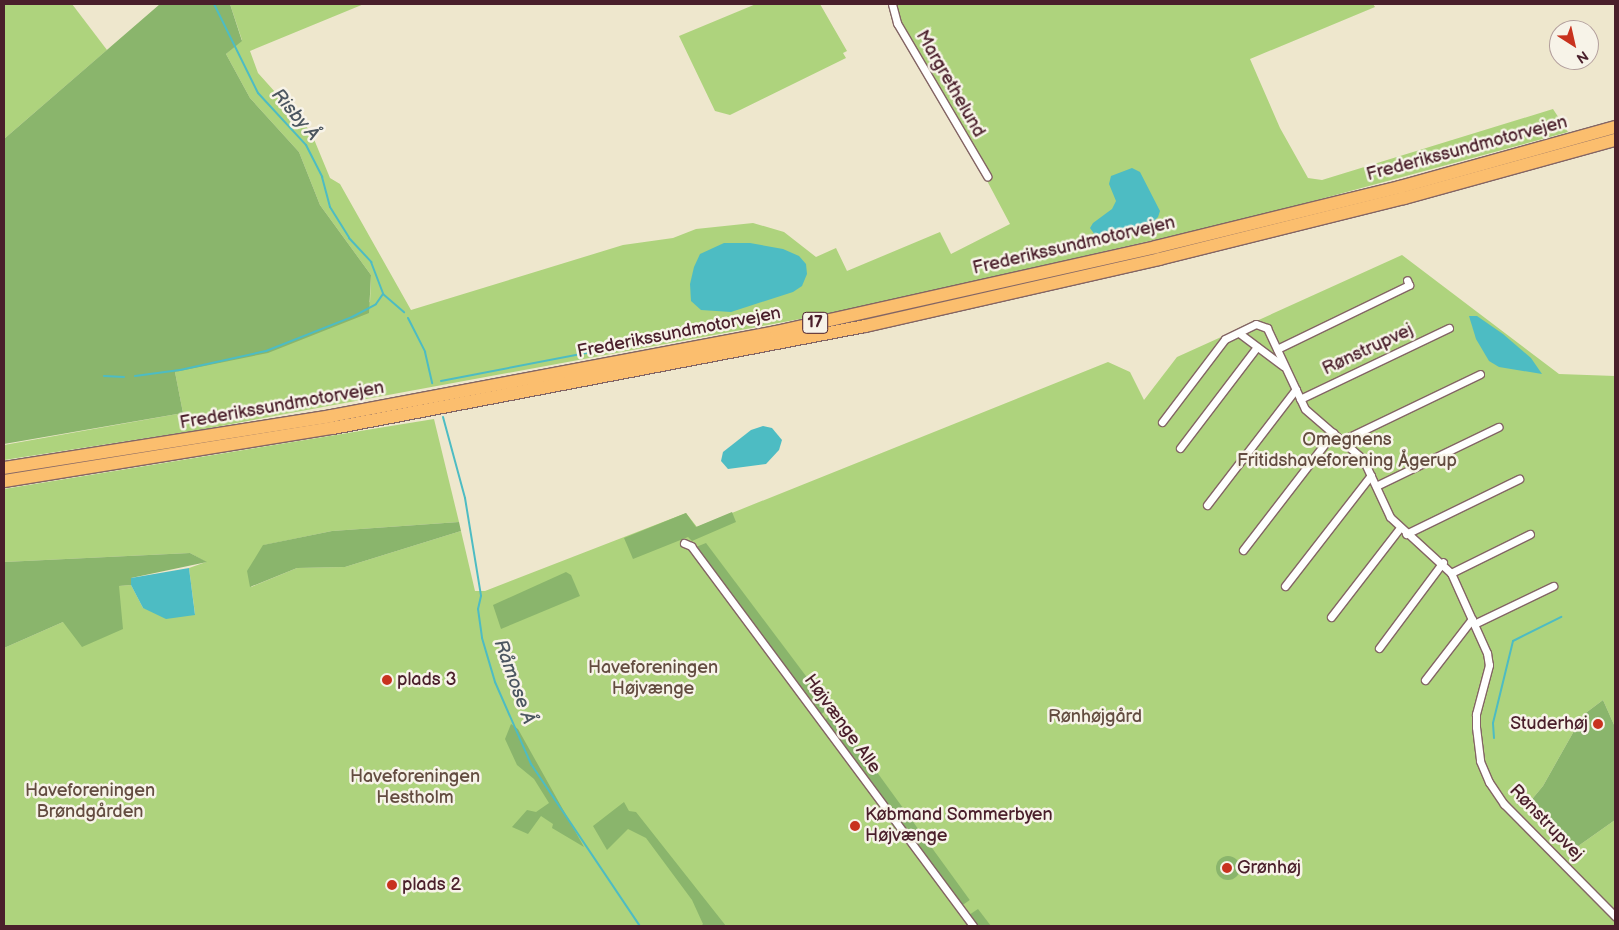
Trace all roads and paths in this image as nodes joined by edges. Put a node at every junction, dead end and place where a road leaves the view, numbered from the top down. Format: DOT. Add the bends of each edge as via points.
graph roads {
  1 [pos="892,4"];
  2 [pos="1615,126"];
  3 [pos="1615,140"];
  4 [pos="987,176"];
  5 [pos="1407,280"];
  6 [pos="1449,328"];
  7 [pos="1239,333"];
  8 [pos="1257,347"];
  9 [pos="1277,349"];
  10 [pos="1284,366"];
  11 [pos="1480,374"];
  12 [pos="1296,389"];
  13 [pos="1300,399"];
  14 [pos="1162,422"];
  15 [pos="1498,427"];
  16 [pos="1333,433"];
  17 [pos="1343,440"];
  18 [pos="1180,448"];
  19 [pos="4,468"];
  20 [pos="1371,475"];
  21 [pos="1518,479"];
  22 [pos="4,481"];
  23 [pos="1376,486"];
  24 [pos="1207,505"];
  25 [pos="1399,529"];
  26 [pos="1406,534"];
  27 [pos="1530,534"];
  28 [pos="684,543"];
  29 [pos="1243,550"];
  30 [pos="1443,562"];
  31 [pos="1451,573"];
  32 [pos="1285,586"];
  33 [pos="1553,586"];
  34 [pos="1331,618"];
  35 [pos="1473,621"];
  36 [pos="1379,648"];
  37 [pos="1425,680"];
  38 [pos="1615,916"];
  39 [pos="973,926"];
  1 -- 4 [label="street, Margrethelund" via="897,23"];
  2 -- 19 [label="highway, Frederikssundmotorvejen / 17" via="1400,187 1156,247 776,332 331,416"];
  3 -- 22 [label="highway, Frederikssundmotorvejen / 17" via="1404,198 1159,259 874,324 342,426"];
  5 -- 9 [label="street" via="1409,285"];
  6 -- 13 [label="street, Rønstrupvej"];
  7 -- 8 [label="street, Rønstrupvej"];
  7 -- 9 [label="street, Rønstrupvej" via="1262,324"];
  7 -- 14 [label="street, Rønstrupvej" via="1225,339"];
  8 -- 10 [label="street, Rønstrupvej"];
  8 -- 18 [label="street"];
  9 -- 10 [label="street, Rønstrupvej"];
  10 -- 12 [label="street, Rønstrupvej"];
  11 -- 17 [label="street"];
  12 -- 13 [label="street, Rønstrupvej"];
  12 -- 24 [label="street"];
  13 -- 16 [label="street, Rønstrupvej" via="1312,418"];
  15 -- 23 [label="street"];
  16 -- 17 [label="street, Rønstrupvej"];
  16 -- 29 [label="street"];
  17 -- 20 [label="street, Rønstrupvej" via="1363,459"];
  20 -- 23 [label="street, Rønstrupvej"];
  20 -- 32 [label="street"];
  21 -- 26 [label="street"];
  23 -- 25 [label="street, Rønstrupvej"];
  25 -- 26 [label="street, Rønstrupvej"];
  25 -- 34 [label="street"];
  26 -- 30 [label="street, Rønstrupvej"];
  27 -- 31 [label="street"];
  28 -- 39 [label="street, Højvænge Alle" via="691,546"];
  30 -- 31 [label="street, Rønstrupvej"];
  30 -- 36 [label="street"];
  31 -- 35 [label="street, Rønstrupvej"];
  33 -- 35 [label="street"];
  35 -- 37 [label="street"];
  35 -- 38 [label="street, Rønstrupvej" via="1489,665 1476,714 1480,762 1489,782 1504,804"];
}
